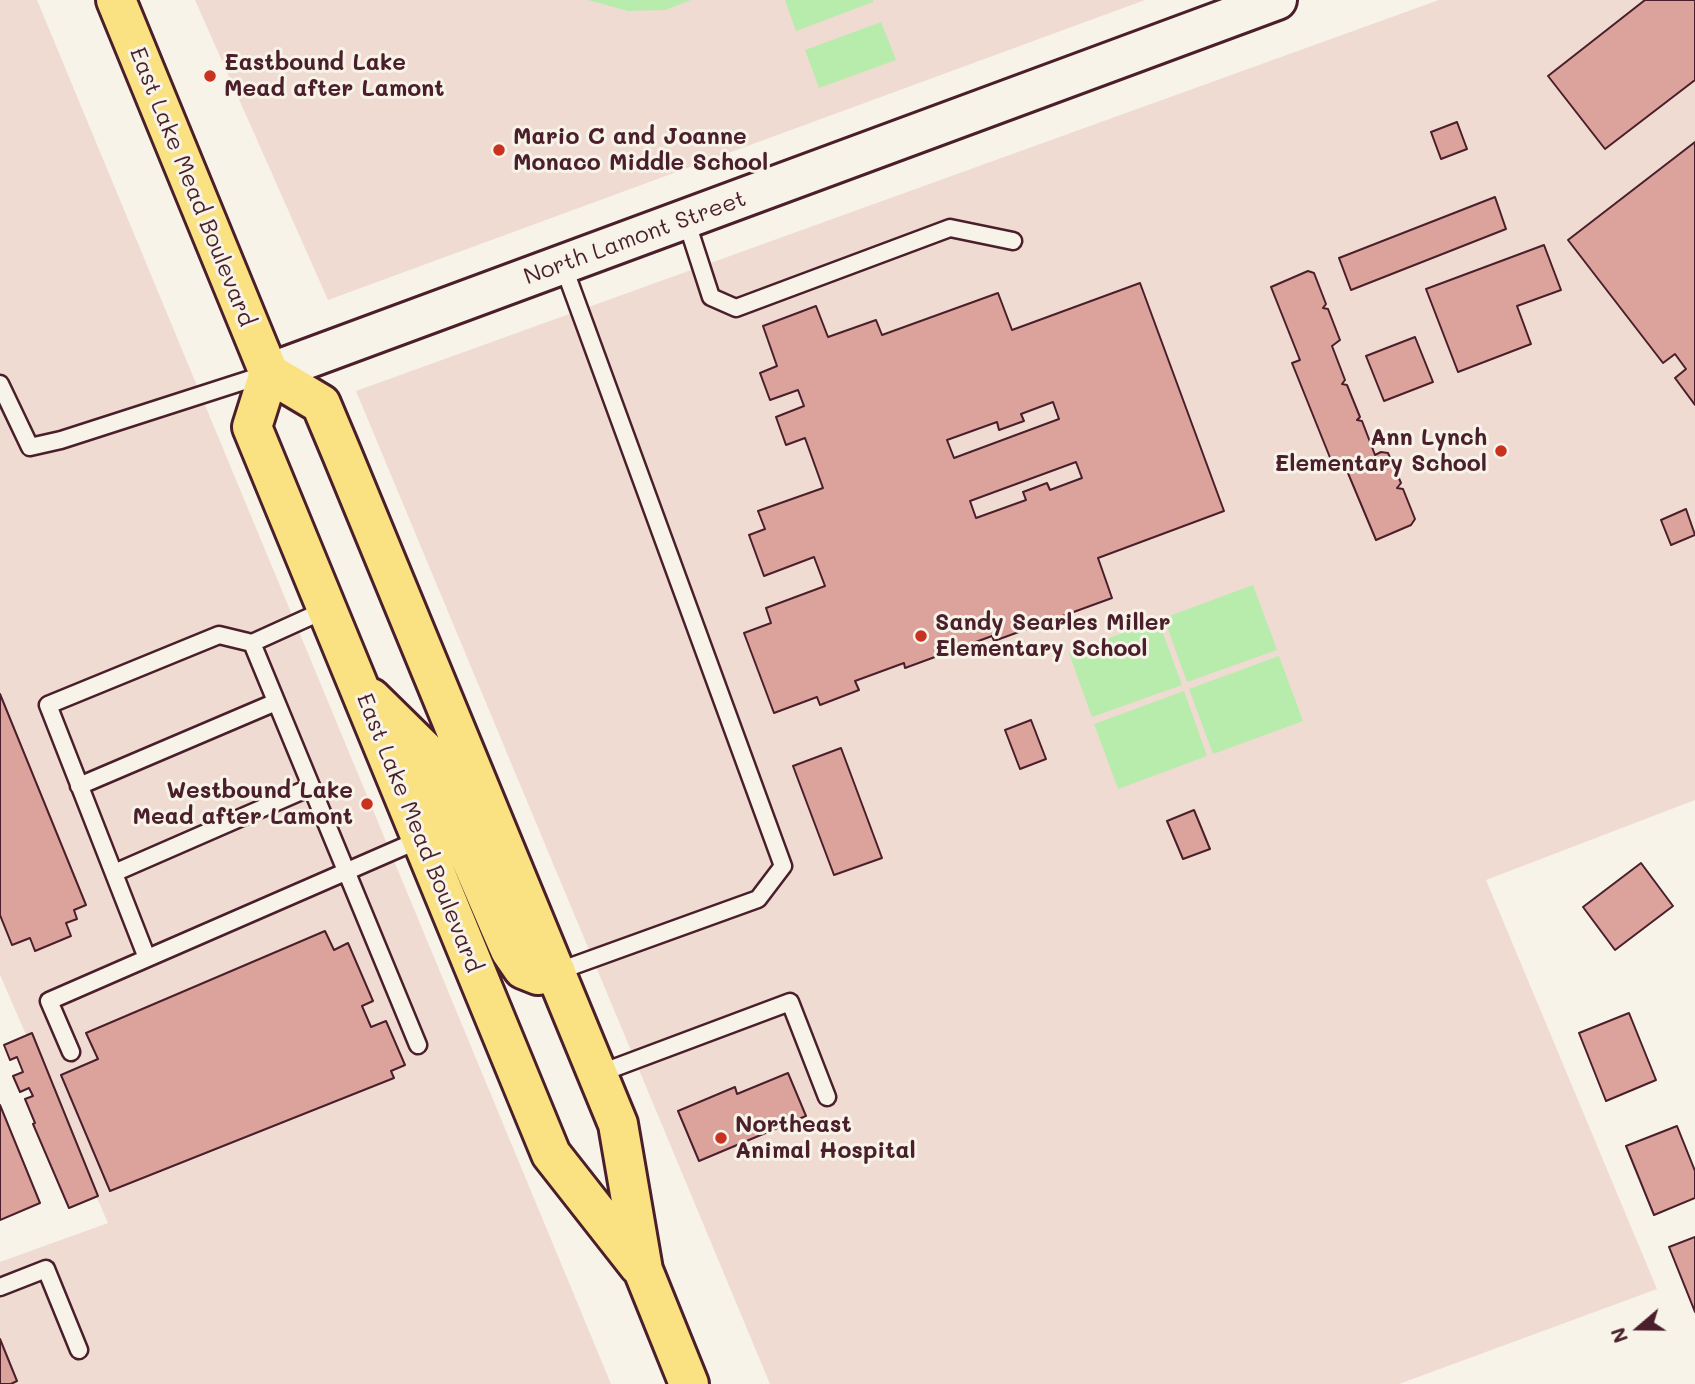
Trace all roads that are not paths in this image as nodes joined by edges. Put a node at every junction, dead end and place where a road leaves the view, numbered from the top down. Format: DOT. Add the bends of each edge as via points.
graph roads {
  1 [pos="116,0"];
  2 [pos="1277,0"];
  3 [pos="686,220"];
  4 [pos="1013,241"];
  5 [pos="563,265"];
  6 [pos="269,373"];
  7 [pos="0,384"];
  8 [pos="327,609"];
  9 [pos="252,643"];
  10 [pos="359,687"];
  11 [pos="276,702"];
  12 [pos="79,786"];
  13 [pos="311,787"];
  14 [pos="421,839"];
  15 [pos="346,872"];
  16 [pos="114,873"];
  17 [pos="148,958"];
  18 [pos="556,972"];
  19 [pos="418,1045"];
  20 [pos="71,1052"];
  21 [pos="598,1074"];
  22 [pos="827,1097"];
  23 [pos="643,1270"];
  24 [pos="0,1287"];
  25 [pos="79,1350"];
  26 [pos="689,1384"];
  1 -- 6 [label="main road, East Lake Mead Boulevard"];
  2 -- 3 [label="street, North Lamont Street"];
  3 -- 4 [label="lane" via="711,297 736,308 950,228"];
  3 -- 5 [label="street, North Lamont Street"];
  5 -- 6 [label="street, North Lamont Street"];
  5 -- 18 [label="lane" via="783,866 758,899"];
  6 -- 7 [label="lane" via="30,447"];
  6 -- 8 [label="main road, East Lake Mead Boulevard" via="252,427"];
  6 -- 18 [label="main road, East Lake Mead Boulevard" via="321,404"];
  8 -- 9 [label="lane"];
  8 -- 10 [label="main road, East Lake Mead Boulevard"];
  9 -- 11 [label="lane"];
  9 -- 12 [label="lane" via="219,635 48,705"];
  10 -- 14 [label="main road, East Lake Mead Boulevard"];
  10 -- 18 [label="main road" via="424,750 510,950 523,969 538,975"];
  11 -- 12 [label="lane"];
  11 -- 13 [label="lane"];
  12 -- 16 [label="lane"];
  13 -- 15 [label="lane"];
  13 -- 16 [label="lane"];
  14 -- 15 [label="lane"];
  14 -- 23 [label="main road, East Lake Mead Boulevard" via="551,1154"];
  15 -- 17 [label="lane"];
  15 -- 19 [label="lane"];
  16 -- 17 [label="lane"];
  17 -- 20 [label="lane" via="48,1001"];
  18 -- 21 [label="main road, East Lake Mead Boulevard"];
  21 -- 22 [label="lane" via="790,1002"];
  21 -- 23 [label="main road, East Lake Mead Boulevard" via="618,1124"];
  23 -- 26 [label="main road, East Lake Mead Boulevard"];
  24 -- 25 [label="lane" via="46,1269"];
}
